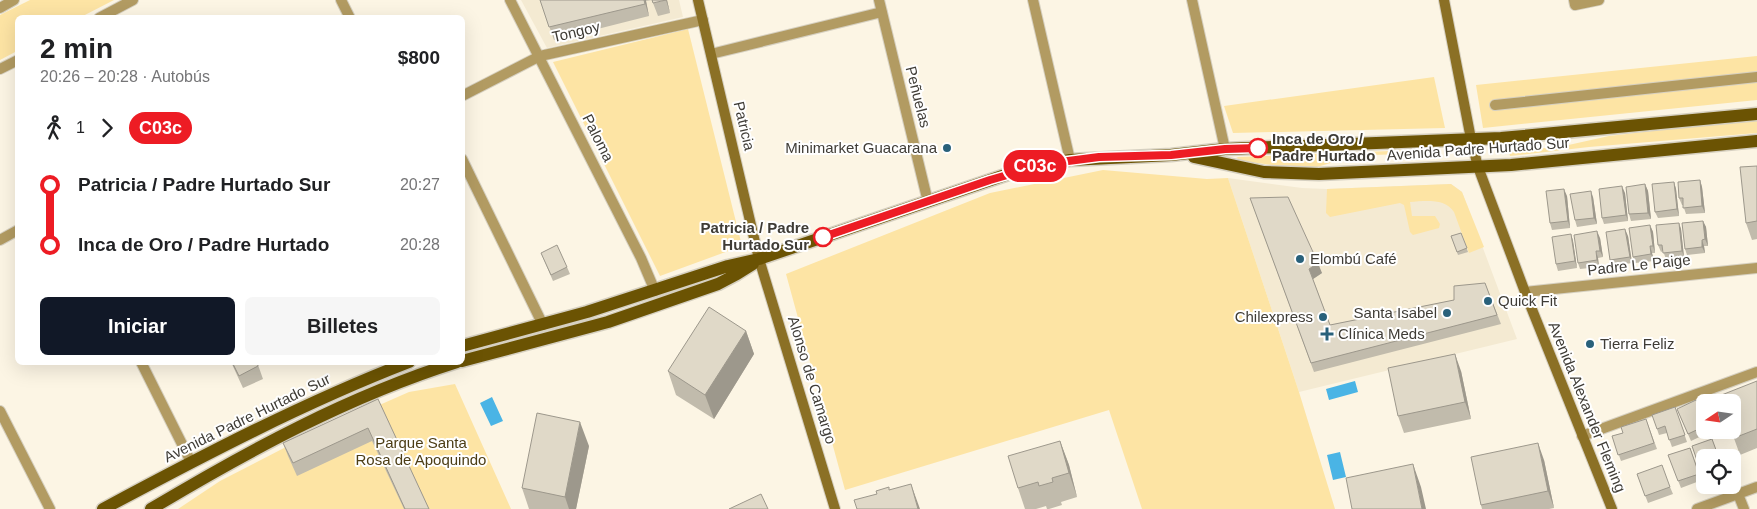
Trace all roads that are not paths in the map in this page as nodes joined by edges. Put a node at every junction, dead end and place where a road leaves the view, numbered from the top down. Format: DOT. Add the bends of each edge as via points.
graph roads {
  1 [pos="14,0"];
  2 [pos="132,0"];
  3 [pos="341,0"];
  4 [pos="510,0"];
  5 [pos="698,0"];
  6 [pos="879,0"];
  7 [pos="1034,0"];
  8 [pos="1192,0"];
  9 [pos="1444,0"];
  10 [pos="1574,0"];
  11 [pos="1599,0"];
  12 [pos="0,8"];
  13 [pos="882,12"];
  14 [pos="104,15"];
  15 [pos="348,15"];
  16 [pos="703,20"];
  17 [pos="711,54"];
  18 [pos="540,56"];
  19 [pos="15,62"];
  20 [pos="0,69"];
  21 [pos="1757,77"];
  22 [pos="465,94"];
  23 [pos="1495,105"];
  24 [pos="1757,114"];
  25 [pos="1471,139"];
  26 [pos="1757,141"];
  27 [pos="1225,149"];
  28 [pos="1171,155"];
  29 [pos="1070,160"];
  30 [pos="465,165"];
  31 [pos="1478,167"];
  32 [pos="928,202"];
  33 [pos="15,232"];
  34 [pos="0,240"];
  35 [pos="760,259"];
  36 [pos="1757,268"];
  37 [pos="656,291"];
  38 [pos="1525,292"];
  39 [pos="543,325"];
  40 [pos="465,345"];
  41 [pos="465,360"];
  42 [pos="142,365"];
  43 [pos="402,365"];
  44 [pos="449,365"];
  45 [pos="1757,372"];
  46 [pos="0,411"];
  47 [pos="1582,436"];
  48 [pos="191,462"];
  49 [pos="1757,487"];
  50 [pos="1741,493"];
  51 [pos="1738,494"];
  52 [pos="48,508"];
  53 [pos="103,509"];
  54 [pos="151,509"];
  55 [pos="835,509"];
  56 [pos="1612,509"];
  57 [pos="1697,509"];
  58 [pos="1744,509"];
  1 -- 12 [label="street"];
  2 -- 14 [label="street"];
  3 -- 15 [label="street"];
  4 -- 18 [label="street, Paloma"];
  5 -- 16 [label="street, Patricia"];
  6 -- 13 [label="street, Peñuelas"];
  7 -- 29 [label="street"];
  8 -- 27 [label="street"];
  9 -- 25 [label="street, Avenida Alexander Fleming"];
  10 -- 11 [label="street" via="1575,5"];
  13 -- 17 [label="street"];
  13 -- 32 [label="street, Peñuelas"];
  16 -- 17 [label="street, Patricia"];
  16 -- 18 [label="street, Tongoy"];
  17 -- 35 [label="street, Patricia"];
  18 -- 22 [label="street, Tongoy"];
  18 -- 37 [label="street, Paloma"];
  19 -- 20 [label="street"];
  21 -- 23 [label="street"];
  24 -- 25 [label="main road, Avenida Padre Hurtado Sur"];
  25 -- 27 [label="main road, Avenida Padre Hurtado Sur"];
  25 -- 31 [label="street, Avenida Alexander Fleming"];
  26 -- 31 [label="main road, Avenida Padre Hurtado Sur"];
  27 -- 28 [label="main road, Avenida Padre Hurtado Sur"];
  28 -- 29 [label="main road, Avenida Padre Hurtado Sur"];
  28 -- 31 [label="main road, Avenida Padre Hurtado Sur" via="1285,174"];
  29 -- 32 [label="main road, Avenida Padre Hurtado Sur" via="1023,169"];
  30 -- 39 [label="street"];
  31 -- 38 [label="street, Avenida Alexander Fleming"];
  32 -- 35 [label="main road, Avenida Padre Hurtado Sur"];
  33 -- 34 [label="street"];
  35 -- 37 [label="main road, Avenida Padre Hurtado Sur" via="728,266"];
  35 -- 41 [label="main road, Avenida Padre Hurtado Sur" via="718,284 608,322"];
  35 -- 55 [label="street, Alonso de Camargo"];
  36 -- 38 [label="street, Padre Le Paige"];
  37 -- 39 [label="main road, Avenida Padre Hurtado Sur"];
  38 -- 47 [label="street, Avenida Alexander Fleming"];
  39 -- 40 [label="main road, Avenida Padre Hurtado Sur"];
  42 -- 48 [label="street"];
  43 -- 48 [label="main road, Avenida Padre Hurtado Sur"];
  44 -- 54 [label="main road, Avenida Padre Hurtado Sur" via="295,429"];
  45 -- 47 [label="street"];
  46 -- 52 [label="street"];
  47 -- 56 [label="street, Avenida Alexander Fleming"];
  48 -- 53 [label="main road, Avenida Padre Hurtado Sur"];
  49 -- 50 [label="street"];
  51 -- 57 [label="street"];
  51 -- 58 [label="street"];
}
